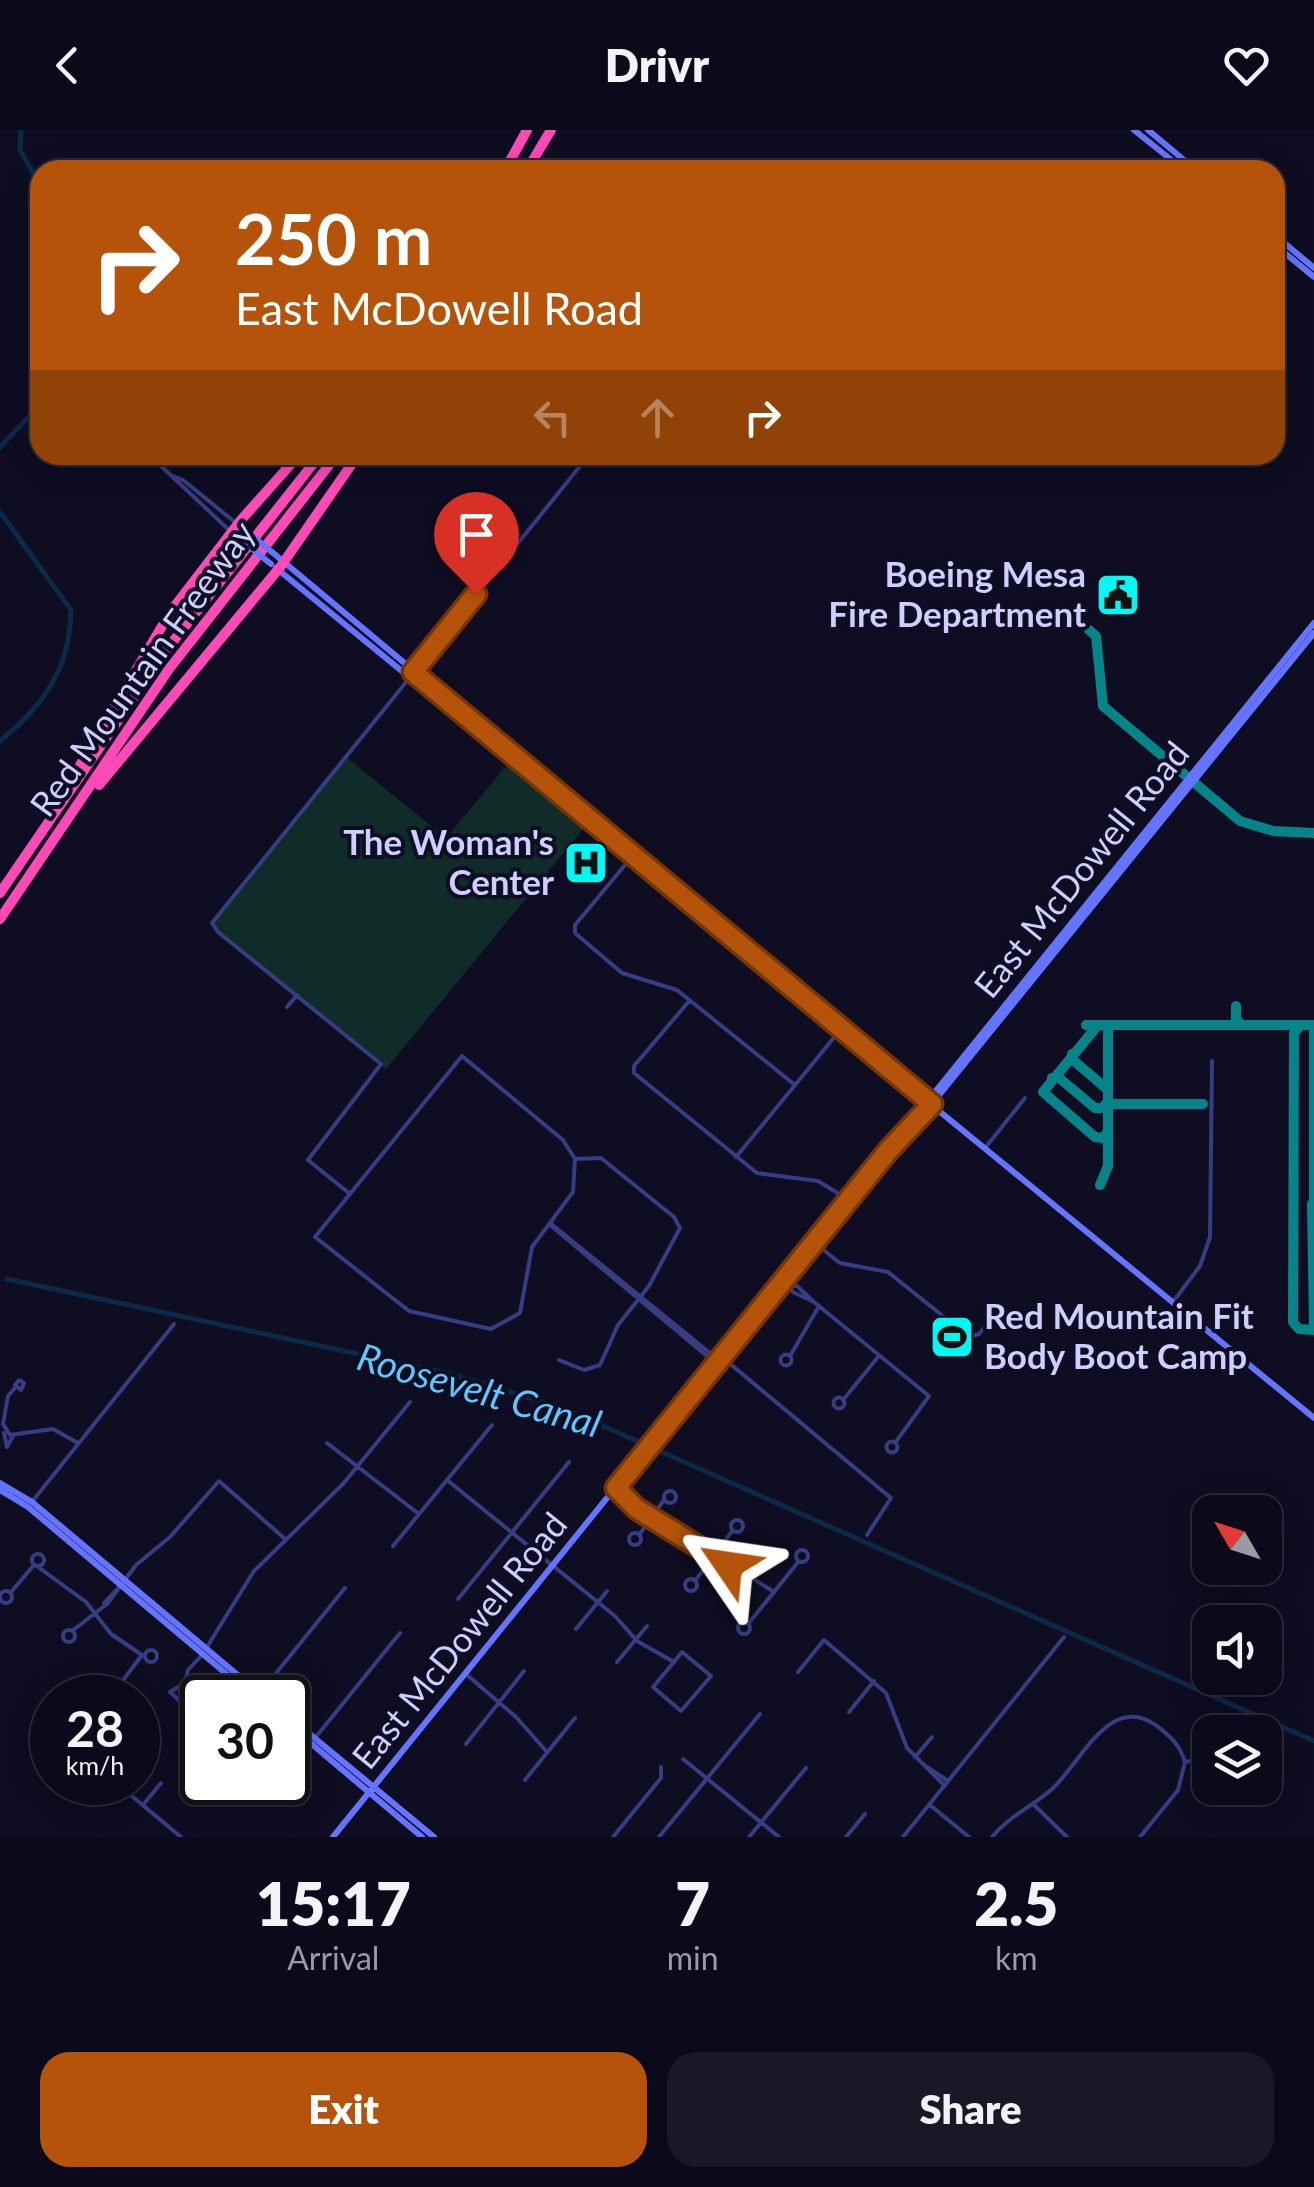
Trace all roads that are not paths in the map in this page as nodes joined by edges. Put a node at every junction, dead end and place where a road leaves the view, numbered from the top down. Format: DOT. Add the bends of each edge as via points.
graph roads {
  1 [pos="527,130"];
  2 [pos="548,130"];
  3 [pos="1141,131"];
  4 [pos="510,160"];
  5 [pos="531,160"];
  6 [pos="1173,160"];
  7 [pos="1182,160"];
  8 [pos="1285,243"];
  9 [pos="1285,253"];
  10 [pos="1314,268"];
  11 [pos="1314,277"];
  12 [pos="160,465"];
  13 [pos="290,465"];
  14 [pos="312,465"];
  15 [pos="329,465"];
  16 [pos="350,465"];
  17 [pos="581,465"];
  18 [pos="172,476"];
  19 [pos="238,531"];
  20 [pos="277,563"];
  21 [pos="1314,623"];
  22 [pos="1314,633"];
  23 [pos="411,674"];
  24 [pos="52,816"];
  25 [pos="633,856"];
  26 [pos="26,882"];
  27 [pos="0,893"];
  28 [pos="0,919"];
  29 [pos="710,925"];
  30 [pos="740,942"];
  31 [pos="1036,971"];
  32 [pos="297,995"];
  33 [pos="690,1000"];
  34 [pos="287,1007"];
  35 [pos="841,1028"];
  36 [pos="1212,1061"];
  37 [pos="795,1085"];
  38 [pos="1025,1098"];
  39 [pos="930,1102"];
  40 [pos="985,1148"];
  41 [pos="736,1157"];
  42 [pos="575,1159"];
  43 [pos="350,1194"];
  44 [pos="850,1200"];
  45 [pos="549,1223"];
  46 [pos="815,1243"];
  47 [pos="788,1283"];
  48 [pos="640,1298"];
  49 [pos="1173,1302"];
  50 [pos="817,1304"];
  51 [pos="1002,1306"];
  52 [pos="174,1324"];
  53 [pos="879,1355"];
  54 [pos="790,1356"];
  55 [pos="559,1360"];
  56 [pos="720,1360"];
  57 [pos="16,1388"];
  58 [pos="843,1400"];
  59 [pos="410,1402"];
  60 [pos="1314,1418"];
  61 [pos="492,1424"];
  62 [pos="5,1430"];
  63 [pos="14,1436"];
  64 [pos="895,1442"];
  65 [pos="78,1443"];
  66 [pos="326,1443"];
  67 [pos="570,1462"];
  68 [pos="358,1465"];
  69 [pos="447,1480"];
  70 [pos="0,1486"];
  71 [pos="615,1490"];
  72 [pos="664,1500"];
  73 [pos="30,1504"];
  74 [pos="419,1514"];
  75 [pos="651,1517"];
  76 [pos="733,1530"];
  77 [pos="512,1533"];
  78 [pos="639,1535"];
  79 [pos="867,1535"];
  80 [pos="284,1538"];
  81 [pos="393,1546"];
  82 [pos="713,1556"];
  83 [pos="799,1561"];
  84 [pos="553,1566"];
  85 [pos="695,1581"];
  86 [pos="123,1583"];
  87 [pos="345,1588"];
  88 [pos="607,1592"];
  89 [pos="774,1592"];
  90 [pos="10,1593"];
  91 [pos="458,1599"];
  92 [pos="598,1602"];
  93 [pos="95,1612"];
  94 [pos="748,1624"];
  95 [pos="647,1626"];
  96 [pos="576,1629"];
  97 [pos="72,1631"];
  98 [pos="400,1633"];
  99 [pos="1064,1637"];
  100 [pos="636,1639"];
  101 [pos="205,1651"];
  102 [pos="616,1662"];
  103 [pos="674,1662"];
  104 [pos="524,1671"];
  105 [pos="798,1672"];
  106 [pos="466,1674"];
  107 [pos="127,1675"];
  108 [pos="187,1675"];
  109 [pos="234,1675"];
  110 [pos="276,1675"];
  111 [pos="187,1679"];
  112 [pos="874,1681"];
  113 [pos="499,1702"];
  114 [pos="849,1712"];
  115 [pos="760,1714"];
  116 [pos="575,1718"];
  117 [pos="932,1737"];
  118 [pos="310,1738"];
  119 [pos="310,1739"];
  120 [pos="313,1741"];
  121 [pos="466,1744"];
  122 [pos="547,1752"];
  123 [pos="910,1752"];
  124 [pos="915,1757"];
  125 [pos="902,1758"];
  126 [pos="683,1759"];
  127 [pos="1192,1761"];
  128 [pos="1186,1762"];
  129 [pos="661,1767"];
  130 [pos="806,1768"];
  131 [pos="707,1778"];
  132 [pos="525,1780"];
  133 [pos="946,1783"];
  134 [pos="372,1790"];
  135 [pos="1032,1804"];
  136 [pos="143,1805"];
  137 [pos="929,1805"];
  138 [pos="865,1814"];
  139 [pos="761,1823"];
  140 [pos="181,1837"];
  141 [pos="334,1837"];
  142 [pos="422,1837"];
  143 [pos="434,1837"];
  144 [pos="614,1837"];
  145 [pos="659,1837"];
  146 [pos="750,1837"];
  147 [pos="778,1837"];
  148 [pos="846,1837"];
  149 [pos="903,1837"];
  150 [pos="969,1837"];
  151 [pos="992,1837"];
  152 [pos="1067,1837"];
  153 [pos="1140,1837"];
  1 -- 4 [label="highway"];
  2 -- 5 [label="highway"];
  3 -- 6 [label="main road"];
  3 -- 7 [label="main road"];
  8 -- 10 [label="main road"];
  9 -- 11 [label="main road"];
  12 -- 18 [label="street"];
  13 -- 19 [label="highway"];
  14 -- 24 [label="highway, Red Mountain Freeway" via="167,649"];
  15 -- 26 [label="highway, Red Mountain Freeway" via="179,655"];
  16 -- 20 [label="highway"];
  17 -- 23 [label="street"];
  18 -- 19 [label="street"];
  18 -- 19 [label="street"];
  19 -- 20 [label="main road, bridge"];
  19 -- 24 [label="highway" via="163,623"];
  20 -- 23 [label="main road"];
  20 -- 26 [label="highway"];
  21 -- 31 [label="main road, East McDowell Road"];
  22 -- 31 [label="main road, East McDowell Road"];
  23 -- 25 [label="main road"];
  23 -- 32 [label="street" via="212,923"];
  24 -- 27 [label="highway, Red Mountain Freeway"];
  25 -- 29 [label="main road"];
  25 -- 30 [label="main road"];
  25 -- 33 [label="street" via="574,933 615,968 668,985"];
  26 -- 28 [label="highway, Red Mountain Freeway"];
  29 -- 30 [label="main road"];
  29 -- 35 [label="main road"];
  30 -- 35 [label="main road"];
  31 -- 39 [label="main road, East McDowell Road"];
  32 -- 34 [label="street"];
  32 -- 43 [label="street" via="381,1064 308,1160"];
  33 -- 37 [label="street"];
  33 -- 41 [label="street" via="634,1069"];
  35 -- 37 [label="street"];
  35 -- 39 [label="main road"];
  36 -- 49 [label="street" via="1210,1238 1200,1266"];
  37 -- 41 [label="street"];
  38 -- 40 [label="street"];
  39 -- 40 [label="main road"];
  39 -- 44 [label="main road, East McDowell Road"];
  40 -- 49 [label="main road"];
  41 -- 44 [label="street" via="761,1175 818,1181"];
  42 -- 43 [label="street" via="564,1140 462,1056"];
  42 -- 45 [label="street" via="573,1192"];
  42 -- 48 [label="street" via="601,1158 678,1221"];
  43 -- 45 [label="street" via="316,1237 408,1311 484,1328 508,1323 524,1306 532,1247"];
  44 -- 46 [label="main road, East McDowell Road"];
  45 -- 48 [label="street"];
  46 -- 47 [label="main road, East McDowell Road"];
  46 -- 51 [label="street" via="840,1262 888,1272 974,1338"];
  47 -- 50 [label="street"];
  47 -- 56 [label="main road, East McDowell Road"];
  48 -- 55 [label="street" via="618,1325 600,1365 584,1370"];
  48 -- 56 [label="street"];
  49 -- 60 [label="main road"];
  50 -- 53 [label="street"];
  50 -- 54 [label="street"];
  52 -- 65 [label="street"];
  53 -- 58 [label="street"];
  53 -- 64 [label="street" via="930,1401"];
  56 -- 71 [label="main road, East McDowell Road"];
  56 -- 79 [label="street" via="891,1498"];
  57 -- 62 [label="street" via="8,1396"];
  59 -- 68 [label="street"];
  61 -- 69 [label="street"];
  62 -- 63 [label="street"];
  62 -- 63 [label="street" via="5,1446"];
  63 -- 65 [label="street" via="53,1429"];
  65 -- 73 [label="street"];
  66 -- 68 [label="street"];
  67 -- 77 [label="street"];
  68 -- 74 [label="street"];
  68 -- 80 [label="street"];
  69 -- 74 [label="street"];
  69 -- 77 [label="street"];
  70 -- 73 [label="main road"];
  71 -- 75 [label="street"];
  71 -- 84 [label="main road, East McDowell Road"];
  72 -- 75 [label="street"];
  73 -- 86 [label="main road"];
  74 -- 81 [label="street"];
  75 -- 78 [label="street"];
  75 -- 82 [label="street"];
  76 -- 82 [label="street"];
  77 -- 84 [label="street"];
  77 -- 91 [label="street"];
  80 -- 86 [label="street" via="219,1481"];
  80 -- 101 [label="street" via="245,1583"];
  82 -- 85 [label="street"];
  82 -- 89 [label="street"];
  83 -- 89 [label="street"];
  84 -- 92 [label="street"];
  84 -- 106 [label="main road, East McDowell Road"];
  86 -- 93 [label="street"];
  86 -- 101 [label="main road"];
  87 -- 110 [label="street"];
  88 -- 92 [label="street"];
  89 -- 94 [label="street"];
  90 -- 93 [label="street" via="36,1566"];
  92 -- 96 [label="street"];
  92 -- 100 [label="street"];
  93 -- 97 [label="street"];
  93 -- 107 [label="street" via="111,1634 144,1655"];
  95 -- 100 [label="street"];
  98 -- 120 [label="street"];
  99 -- 133 [label="street"];
  100 -- 102 [label="street"];
  100 -- 103 [label="street"];
  101 -- 108 [label="street"];
  101 -- 109 [label="main road"];
  103 -- 103 [label="street" via="682,1652 710,1676 682,1711 653,1687"];
  104 -- 113 [label="street"];
  105 -- 112 [label="street" via="824,1640"];
  106 -- 113 [label="street"];
  106 -- 134 [label="main road, East McDowell Road"];
  111 -- 111 [label="street" via="170,1692 184,1705 192,1694"];
  112 -- 114 [label="street"];
  112 -- 123 [label="street" via="890,1700"];
  113 -- 121 [label="street"];
  113 -- 122 [label="street"];
  115 -- 131 [label="street"];
  116 -- 122 [label="street"];
  117 -- 124 [label="street"];
  118 -- 120 [label="main road"];
  119 -- 120 [label="main road"];
  120 -- 134 [label="main road"];
  122 -- 132 [label="street"];
  123 -- 124 [label="street"];
  123 -- 125 [label="street"];
  124 -- 133 [label="street"];
  126 -- 131 [label="street"];
  127 -- 128 [label="street"];
  128 -- 135 [label="street" via="1177,1743 1155,1724 1127,1716 1105,1727"];
  128 -- 153 [label="street" via="1178,1790"];
  129 -- 144 [label="street" via="662,1778"];
  130 -- 139 [label="street"];
  131 -- 139 [label="street"];
  131 -- 145 [label="street"];
  133 -- 137 [label="street"];
  134 -- 141 [label="main road, East McDowell Road"];
  134 -- 142 [label="main road"];
  134 -- 143 [label="main road"];
  135 -- 151 [label="street"];
  135 -- 152 [label="street"];
  136 -- 140 [label="street"];
  137 -- 149 [label="street"];
  137 -- 150 [label="street"];
  138 -- 148 [label="street"];
  139 -- 146 [label="street"];
  139 -- 147 [label="street"];
}
